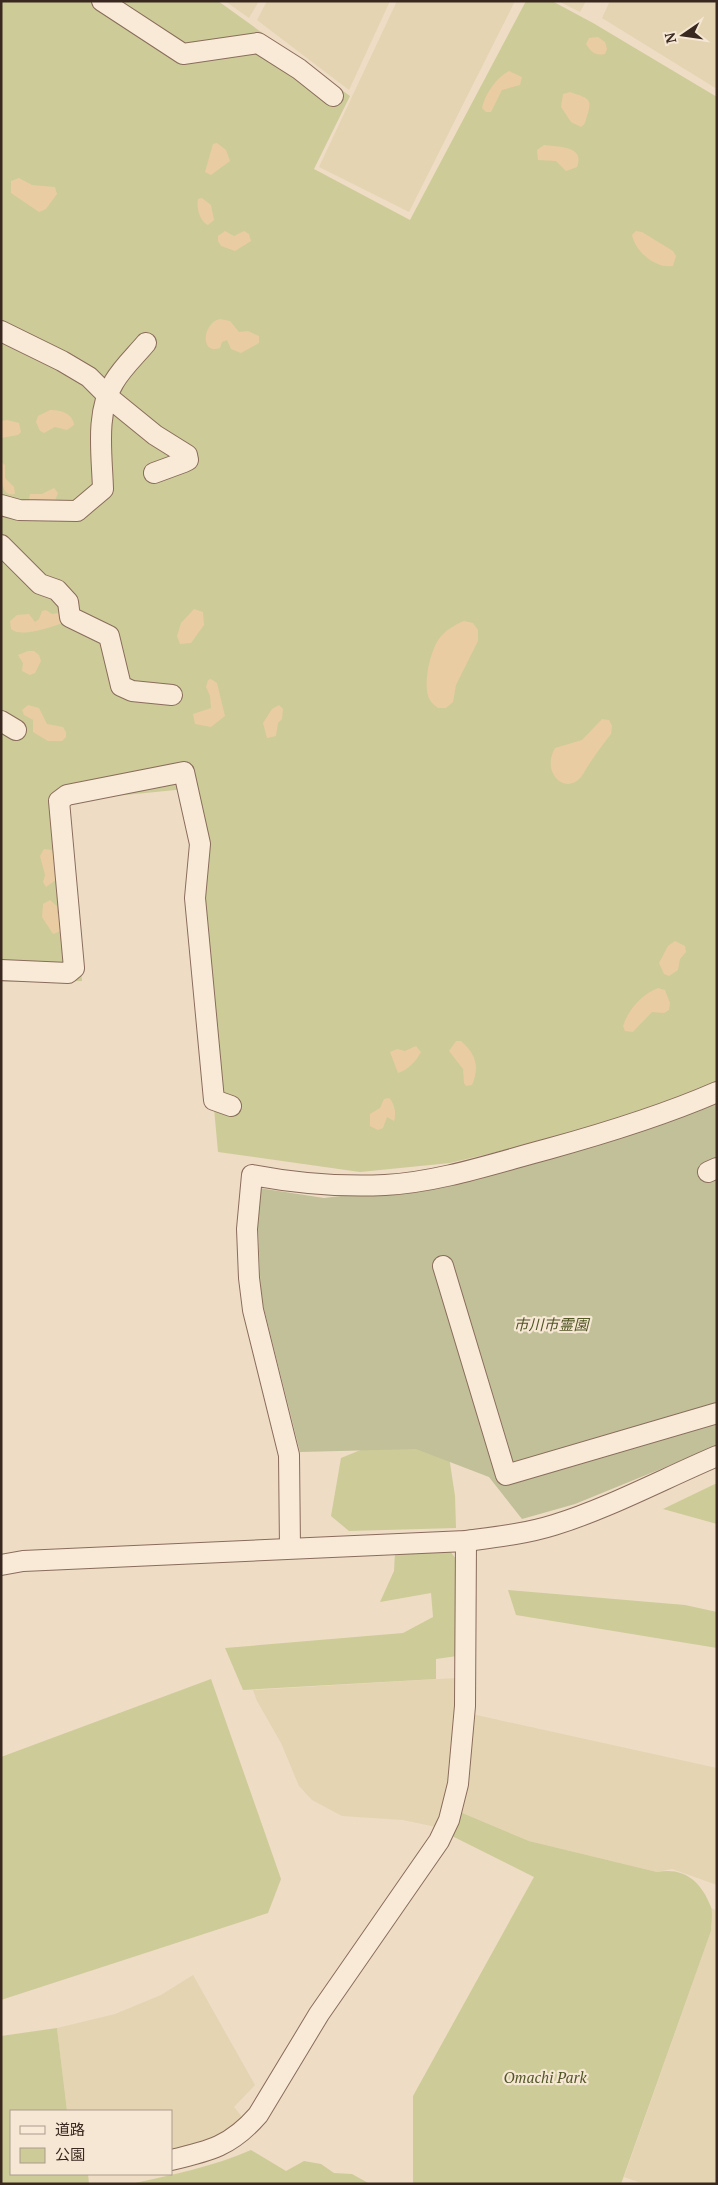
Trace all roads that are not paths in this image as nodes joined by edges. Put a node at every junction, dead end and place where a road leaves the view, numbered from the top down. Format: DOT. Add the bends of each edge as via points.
graph roads {
  1 [pos="102,1"];
  2 [pos="333,96"];
  3 [pos="1,331"];
  4 [pos="146,343"];
  5 [pos="108,395"];
  6 [pos="154,472"];
  7 [pos="1,505"];
  8 [pos="1,545"];
  9 [pos="172,695"];
  10 [pos="1,970"];
  11 [pos="717,1092"];
  12 [pos="231,1106"];
  13 [pos="443,1266"];
  14 [pos="717,1413"];
  15 [pos="717,1456"];
  16 [pos="466,1541"];
  17 [pos="290,1548"];
  18 [pos="1,1565"];
  19 [pos="172,2160"];
  1 -- 2 [label="street" via="183,54 258,43 298,68"];
  3 -- 5 [label="street" via="69,365"];
  4 -- 5 [label="street" via="114,382"];
  5 -- 6 [label="street" via="155,435 187,455 188,460"];
  5 -- 7 [label="street" via="101,434 102,489 77,511 19,510"];
  8 -- 9 [label="street" via="40,584 57,590 68,602 70,617 109,636 121,686 132,691"];
  10 -- 12 [label="street" via="68,973 74,968 59,801 68,794 184,772 200,844 195,898 214,1100"];
  11 -- 17 [label="street" via="628,1127 469,1171 416,1181 384,1185 297,1182 252,1175 247,1229 249,1278 253,1310 289,1456"];
  13 -- 14 [label="street" via="506,1475"];
  15 -- 16 [label="street" via="554,1525"];
  16 -- 17 [label="street"];
  16 -- 19 [label="street" via="465,1706 458,1784 440,1841 319,2014 258,2115 245,2130 216,2149"];
  17 -- 18 [label="street" via="23,1561"];
}
